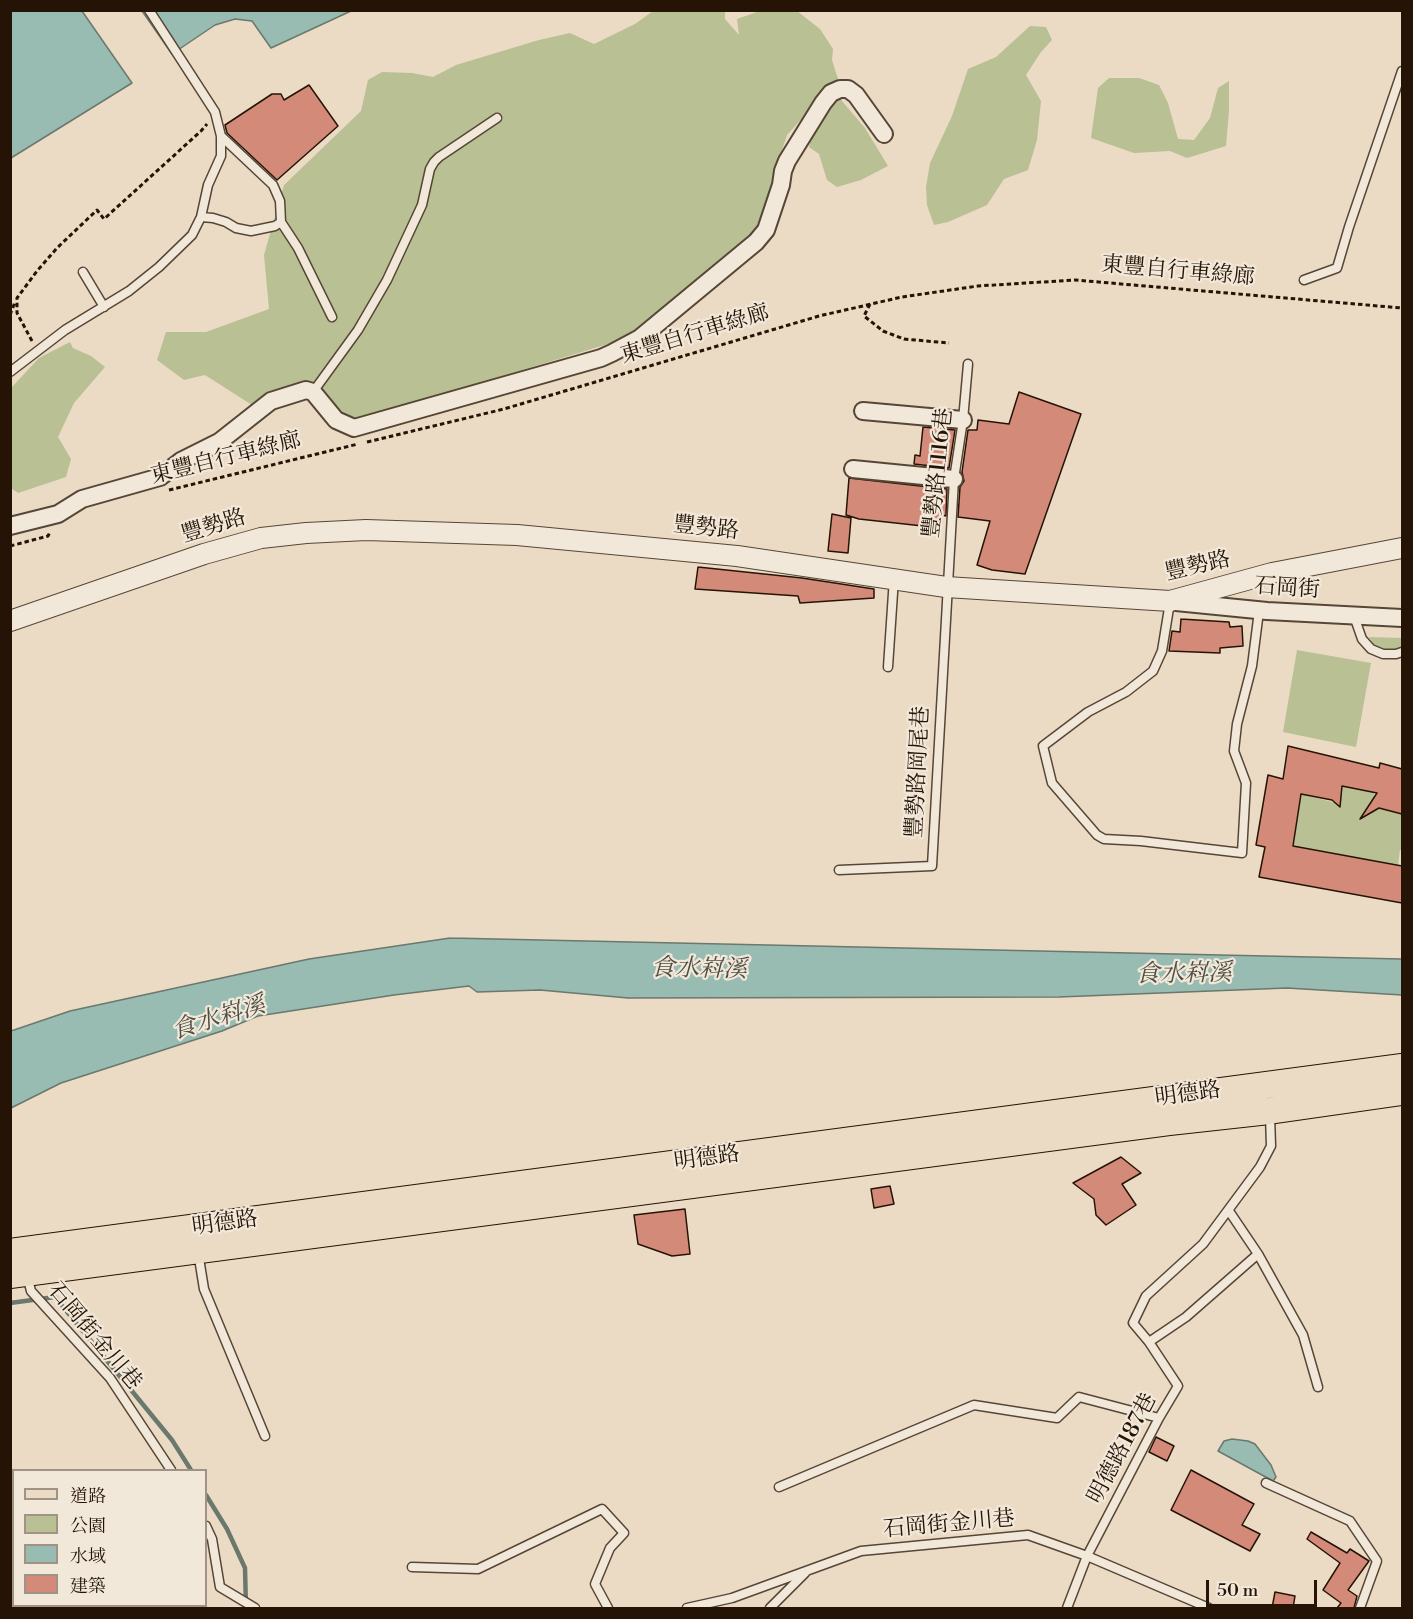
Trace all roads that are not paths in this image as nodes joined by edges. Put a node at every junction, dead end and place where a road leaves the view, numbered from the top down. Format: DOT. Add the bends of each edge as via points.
graph roads {
  1 [pos="149,10"];
  2 [pos="1402,71"];
  3 [pos="497,118"];
  4 [pos="884,134"];
  5 [pos="221,136"];
  6 [pos="201,217"];
  7 [pos="281,222"];
  8 [pos="83,272"];
  9 [pos="1304,280"];
  10 [pos="104,308"];
  11 [pos="332,317"];
  12 [pos="968,364"];
  13 [pos="10,372"];
  14 [pos="313,392"];
  15 [pos="863,411"];
  16 [pos="963,420"];
  17 [pos="853,469"];
  18 [pos="954,479"];
  19 [pos="10,526"];
  20 [pos="1402,548"];
  21 [pos="894,578"];
  22 [pos="946,586"];
  23 [pos="1170,601"];
  24 [pos="1259,611"];
  25 [pos="1353,615"];
  26 [pos="1402,618"];
  27 [pos="10,621"];
  28 [pos="1402,652"];
  29 [pos="888,667"];
  30 [pos="839,870"];
  31 [pos="1402,1067"];
  32 [pos="1402,1092"];
  33 [pos="1269,1111"];
  34 [pos="1017,1130"];
  35 [pos="1229,1211"];
  36 [pos="198,1251"];
  37 [pos="1258,1254"];
  38 [pos="18,1263"];
  39 [pos="1149,1342"];
  40 [pos="1318,1388"];
  41 [pos="1159,1418"];
  42 [pos="265,1436"];
  43 [pos="170,1469"];
  44 [pos="1266,1483"];
  45 [pos="779,1487"];
  46 [pos="207,1528"];
  47 [pos="1087,1556"];
  48 [pos="412,1567"];
  49 [pos="807,1570"];
  50 [pos="255,1608"];
  51 [pos="608,1608"];
  52 [pos="687,1608"];
  53 [pos="771,1608"];
  54 [pos="1067,1608"];
  55 [pos="1209,1608"];
  56 [pos="1360,1608"];
  1 -- 5 [label="lane" via="215,112"];
  2 -- 9 [label="lane" via="1337,267"];
  3 -- 14 [label="lane" via="434,162 422,205 387,280 358,330"];
  4 -- 14 [label="street" via="856,95 848,89 831,93 787,161 766,230 756,242 640,338 601,358 354,428 336,420"];
  5 -- 6 [label="lane" via="221,156 208,185"];
  5 -- 7 [label="lane" via="273,185 280,201"];
  6 -- 7 [label="lane" via="251,231"];
  6 -- 10 [label="lane" via="192,235 159,267"];
  7 -- 11 [label="lane"];
  8 -- 10 [label="lane"];
  10 -- 13 [label="lane" via="65,330"];
  12 -- 16 [label="lane, 豐勢路1116巷"];
  14 -- 19 [label="street" via="306,390 271,401 219,442 181,461 160,477 82,499 58,514"];
  15 -- 16 [label="street"];
  16 -- 18 [label="lane, 豐勢路1116巷"];
  17 -- 18 [label="street"];
  18 -- 22 [label="lane, 豐勢路1116巷"];
  20 -- 23 [label="street, 豐勢路" via="1272,573"];
  21 -- 22 [label="street, 豐勢路"];
  21 -- 27 [label="street, 豐勢路" via="737,556 517,535 306,533 261,538 204,554"];
  21 -- 29 [label="lane"];
  22 -- 23 [label="street, 豐勢路"];
  22 -- 30 [label="lane, 豐勢路岡尾巷" via="932,866"];
  23 -- 24 [label="street, 石岡街"];
  23 -- 24 [label="lane" via="1162,651 1154,671 1043,746 1052,783 1104,839 1242,853 1246,783 1234,751"];
  24 -- 25 [label="street, 石岡街"];
  25 -- 26 [label="street, 石岡街"];
  25 -- 28 [label="lane" via="1362,639 1371,649 1383,654"];
  31 -- 34 [label="main road, 明德路"];
  32 -- 33 [label="main road, 明德路"];
  33 -- 34 [label="main road, 明德路" via="1169,1122"];
  33 -- 35 [label="lane, 明德路187巷" via="1271,1146"];
  34 -- 36 [label="main road, 明德路"];
  34 -- 38 [label="main road, 明德路"];
  35 -- 37 [label="lane"];
  35 -- 39 [label="lane, 明德路187巷" via="1203,1244 1146,1296 1133,1323"];
  36 -- 38 [label="main road, 明德路"];
  36 -- 42 [label="lane" via="204,1289"];
  37 -- 39 [label="lane" via="1186,1317"];
  37 -- 40 [label="lane" via="1303,1335"];
  38 -- 43 [label="lane, 石岡街金川巷" via="31,1292 110,1378"];
  39 -- 41 [label="lane, 明德路187巷" via="1178,1386"];
  41 -- 45 [label="lane" via="1079,1397 1057,1418 974,1405"];
  41 -- 47 [label="lane, 明德路187巷"];
  44 -- 56 [label="lane" via="1350,1521 1377,1561"];
  46 -- 50 [label="lane" via="220,1587"];
  47 -- 49 [label="lane, 石岡街金川巷" via="1028,1535 861,1551"];
  47 -- 54 [label="lane, 明德路187巷"];
  47 -- 55 [label="lane, 石岡街金川巷"];
  48 -- 51 [label="lane" via="478,1569 602,1509 624,1533 610,1548 595,1584"];
  49 -- 52 [label="lane, 石岡街金川巷" via="732,1598"];
  49 -- 53 [label="lane"];
}
